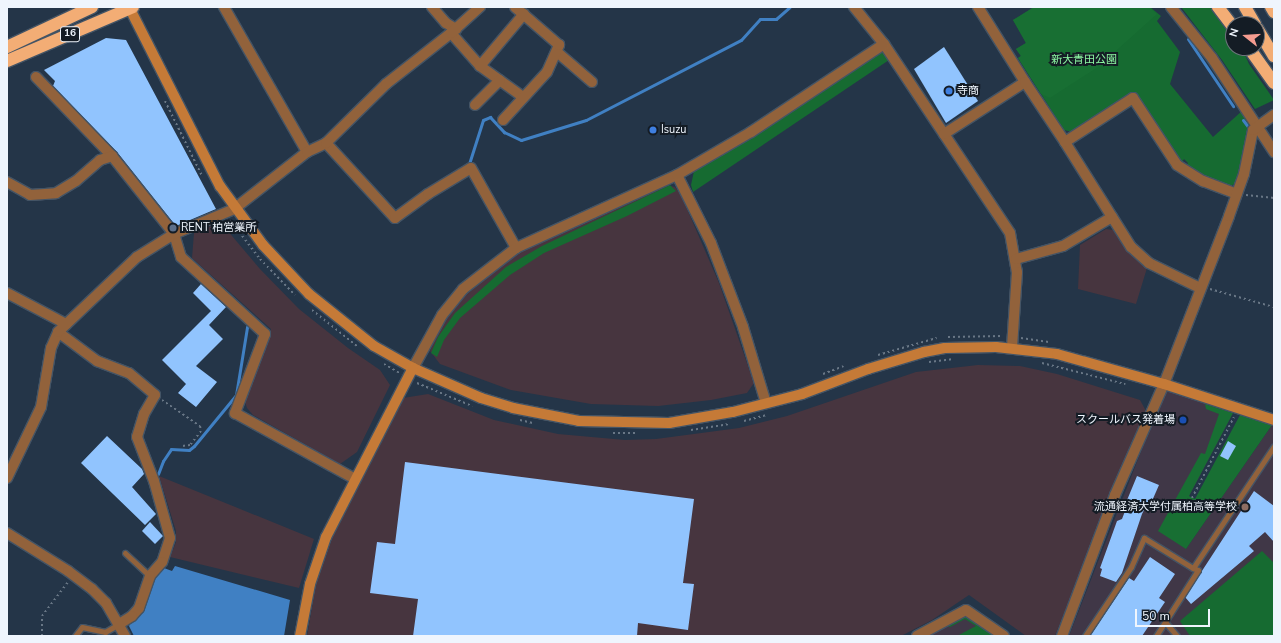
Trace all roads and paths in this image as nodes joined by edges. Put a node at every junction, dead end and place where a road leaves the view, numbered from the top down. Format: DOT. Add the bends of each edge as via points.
graph roads {
  1 [pos="92,7"];
  2 [pos="224,7"];
  3 [pos="432,7"];
  4 [pos="480,7"];
  5 [pos="515,7"];
  6 [pos="854,7"];
  7 [pos="978,7"];
  8 [pos="1171,7"];
  9 [pos="1218,7"];
  10 [pos="1245,7"];
  11 [pos="1271,7"];
  12 [pos="131,8"];
  13 [pos="1274,12"];
  14 [pos="524,14"];
  15 [pos="1225,16"];
  16 [pos="1250,16"];
  17 [pos="453,31"];
  18 [pos="1265,41"];
  19 [pos="884,44"];
  20 [pos="7,47"];
  21 [pos="557,52"];
  22 [pos="1254,56"];
  23 [pos="1274,56"];
  24 [pos="7,61"];
  25 [pos="480,66"];
  26 [pos="36,77"];
  27 [pos="500,80"];
  28 [pos="592,82"];
  29 [pos="1025,82"];
  30 [pos="1274,83"];
  31 [pos="523,97"];
  32 [pos="164,100"];
  33 [pos="475,106"];
  34 [pos="1271,116"];
  35 [pos="503,120"];
  36 [pos="1257,126"];
  37 [pos="944,134"];
  38 [pos="1065,142"];
  39 [pos="326,143"];
  40 [pos="307,152"];
  41 [pos="1274,152"];
  42 [pos="112,156"];
  43 [pos="677,175"];
  44 [pos="204,179"];
  45 [pos="7,182"];
  46 [pos="1237,194"];
  47 [pos="1274,198"];
  48 [pos="230,211"];
  49 [pos="1112,217"];
  50 [pos="174,234"];
  51 [pos="516,248"];
  52 [pos="1016,259"];
  53 [pos="1200,288"];
  54 [pos="7,293"];
  55 [pos="300,299"];
  56 [pos="1274,307"];
  57 [pos="310,309"];
  58 [pos="66,324"];
  59 [pos="58,332"];
  60 [pos="945,337"];
  61 [pos="939,338"];
  62 [pos="1013,342"];
  63 [pos="1052,343"];
  64 [pos="363,351"];
  65 [pos="871,357"];
  66 [pos="958,358"];
  67 [pos="381,362"];
  68 [pos="1034,362"];
  69 [pos="926,363"];
  70 [pos="852,364"];
  71 [pos="413,368"];
  72 [pos="816,377"];
  73 [pos="407,378"];
  74 [pos="1164,384"];
  75 [pos="1132,385"];
  76 [pos="155,395"];
  77 [pos="766,403"];
  78 [pos="477,408"];
  79 [pos="1239,409"];
  80 [pos="768,414"];
  81 [pos="516,420"];
  82 [pos="1274,420"];
  83 [pos="741,421"];
  84 [pos="734,423"];
  85 [pos="537,424"];
  86 [pos="686,431"];
  87 [pos="608,433"];
  88 [pos="644,433"];
  89 [pos="182,446"];
  90 [pos="1274,446"];
  91 [pos="7,478"];
  92 [pos="355,478"];
  93 [pos="1192,498"];
  94 [pos="7,533"];
  95 [pos="125,553"];
  96 [pos="1193,568"];
  97 [pos="74,575"];
  98 [pos="150,576"];
  99 [pos="1165,622"];
  100 [pos="119,624"];
  101 [pos="42,636"];
  102 [pos="75,636"];
  103 [pos="125,636"];
  104 [pos="300,636"];
  105 [pos="917,636"];
  106 [pos="1004,636"];
  107 [pos="1062,636"];
  108 [pos="1084,636"];
  109 [pos="1156,636"];
  110 [pos="1177,636"];
  1 -- 20 [label="highway, 16"];
  2 -- 40 [label="street"];
  3 -- 17 [label="street"];
  4 -- 17 [label="street"];
  5 -- 14 [label="street"];
  6 -- 19 [label="street"];
  7 -- 29 [label="street"];
  8 -- 36 [label="street" via="1212,58"];
  9 -- 15 [label="highway"];
  10 -- 16 [label="highway"];
  11 -- 13 [label="highway"];
  12 -- 24 [label="highway, 16"];
  12 -- 48 [label="street"];
  14 -- 21 [label="street" via="559,45"];
  14 -- 25 [label="street"];
  17 -- 25 [label="street"];
  17 -- 39 [label="street" via="386,84"];
  18 -- 23 [label="highway"];
  19 -- 37 [label="street"];
  19 -- 43 [label="street" via="751,132"];
  21 -- 28 [label="street"];
  21 -- 31 [label="street" via="547,72"];
  22 -- 30 [label="highway"];
  25 -- 27 [label="street"];
  26 -- 42 [label="street"];
  27 -- 31 [label="street"];
  27 -- 33 [label="street"];
  29 -- 37 [label="street"];
  29 -- 38 [label="street"];
  31 -- 35 [label="street"];
  32 -- 44 [label="path"];
  34 -- 36 [label="street"];
  36 -- 41 [label="street"];
  36 -- 46 [label="street" via="1250,138 1246,169"];
  37 -- 52 [label="street" via="1005,224 1012,238"];
  38 -- 46 [label="street" via="1133,98 1177,165 1203,181"];
  38 -- 49 [label="street"];
  39 -- 40 [label="street"];
  39 -- 51 [label="street" via="395,218 471,168"];
  40 -- 48 [label="street"];
  42 -- 45 [label="street" via="100,160 76,181 56,193 30,195"];
  42 -- 50 [label="street"];
  43 -- 51 [label="street"];
  43 -- 77 [label="street" via="710,243 743,327"];
  46 -- 47 [label="path"];
  46 -- 53 [label="street"];
  48 -- 50 [label="street"];
  48 -- 55 [label="path" via="260,259"];
  48 -- 71 [label="street" via="309,294 356,333"];
  49 -- 52 [label="street" via="1063,246"];
  49 -- 53 [label="street" via="1131,247 1149,263"];
  50 -- 58 [label="street" via="137,257"];
  50 -- 92 [label="street" via="181,257 265,334 234,414"];
  51 -- 71 [label="street" via="463,289 442,315"];
  52 -- 62 [label="street"];
  53 -- 56 [label="path"];
  53 -- 74 [label="street"];
  54 -- 58 [label="street"];
  57 -- 64 [label="path"];
  58 -- 59 [label="street"];
  59 -- 76 [label="street" via="97,361 129,374"];
  59 -- 91 [label="street" via="51,348 41,407"];
  60 -- 62 [label="path"];
  61 -- 65 [label="path" via="906,345"];
  62 -- 63 [label="path"];
  62 -- 74 [label="street"];
  62 -- 77 [label="street" via="924,352 868,368 802,394"];
  66 -- 69 [label="path"];
  67 -- 73 [label="path"];
  68 -- 75 [label="path" via="1109,382"];
  70 -- 72 [label="path"];
  71 -- 73 [label="street"];
  71 -- 77 [label="street" via="481,398 513,408 579,421 669,423 708,418"];
  73 -- 78 [label="path"];
  73 -- 92 [label="street"];
  74 -- 79 [label="street"];
  74 -- 107 [label="street" via="1115,495"];
  76 -- 89 [label="path" via="200,426 201,431 190,445"];
  76 -- 98 [label="street" via="144,414 138,437 170,538 162,562"];
  79 -- 82 [label="street"];
  79 -- 93 [label="path"];
  80 -- 83 [label="path"];
  81 -- 85 [label="path"];
  84 -- 86 [label="path"];
  87 -- 88 [label="path"];
  90 -- 96 [label="lane"];
  92 -- 104 [label="street" via="317,559"];
  94 -- 97 [label="street"];
  95 -- 98 [label="lane"];
  96 -- 99 [label="lane" via="1198,570"];
  96 -- 108 [label="lane" via="1144,538 1131,567"];
  97 -- 100 [label="street" via="100,596"];
  97 -- 101 [label="path" via="42,616"];
  98 -- 100 [label="street" via="139,608"];
  99 -- 109 [label="lane"];
  99 -- 110 [label="lane"];
  100 -- 102 [label="lane" via="105,632 82,627"];
  100 -- 103 [label="street"];
  105 -- 106 [label="street" via="966,610"];
}
